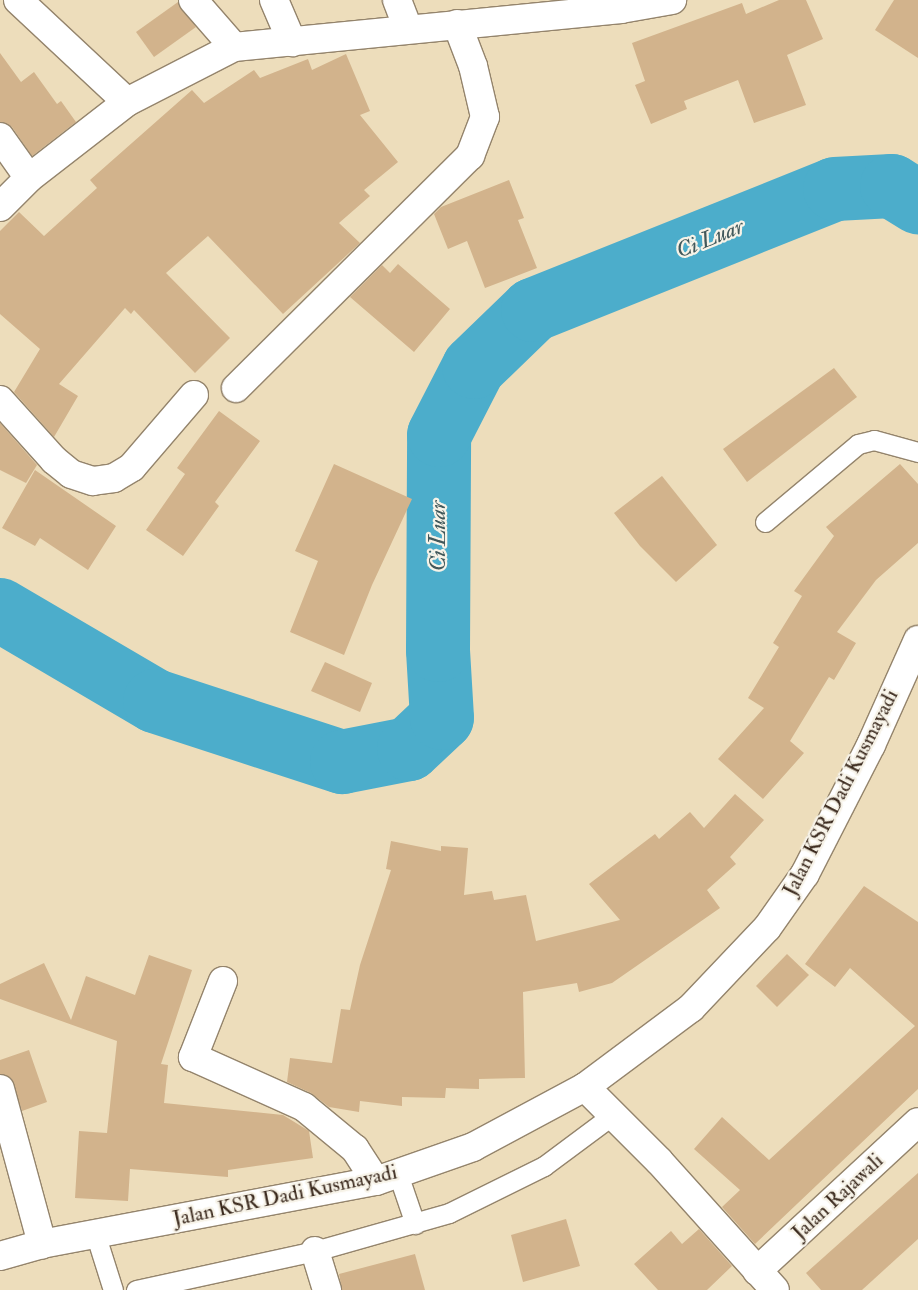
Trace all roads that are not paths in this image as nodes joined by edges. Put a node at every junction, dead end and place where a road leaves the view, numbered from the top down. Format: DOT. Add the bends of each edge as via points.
graph roads {
  1 [pos="18,0"];
  2 [pos="193,0"];
  3 [pos="274,0"];
  4 [pos="398,0"];
  5 [pos="672,0"];
  6 [pos="620,5"];
  7 [pos="457,24"];
  8 [pos="408,28"];
  9 [pos="292,42"];
  10 [pos="234,47"];
  11 [pos="128,102"];
  12 [pos="0,137"];
  13 [pos="29,178"];
  14 [pos="0,207"];
  15 [pos="236,388"];
  16 [pos="194,395"];
  17 [pos="0,400"];
  18 [pos="918,452"];
  19 [pos="765,522"];
  20 [pos="918,640"];
  21 [pos="223,980"];
  22 [pos="584,1088"];
  23 [pos="0,1089"];
  24 [pos="611,1116"];
  25 [pos="918,1122"];
  26 [pos="387,1177"];
  27 [pos="415,1224"];
  28 [pos="95,1233"];
  29 [pos="42,1244"];
  30 [pos="315,1251"];
  31 [pos="0,1256"];
  32 [pos="766,1281"];
  33 [pos="113,1290"];
  34 [pos="136,1290"];
  35 [pos="328,1290"];
  1 -- 11 [label="street"];
  2 -- 10 [label="street"];
  3 -- 9 [label="street"];
  4 -- 8 [label="street"];
  5 -- 6 [label="street"];
  6 -- 7 [label="street"];
  7 -- 8 [label="street"];
  7 -- 15 [label="street" via="473,66 485,117 470,156"];
  8 -- 9 [label="street"];
  9 -- 10 [label="street"];
  10 -- 11 [label="street"];
  11 -- 13 [label="street"];
  12 -- 13 [label="street"];
  13 -- 14 [label="street"];
  16 -- 17 [label="street" via="132,467 114,478 93,481 71,474 54,460"];
  18 -- 19 [label="lane" via="874,440 858,444"];
  20 -- 22 [label="street, Jalan KSR Dadi Kusmayadi" via="871,745 804,874 767,928 691,1008"];
  21 -- 26 [label="street" via="193,1057 304,1107"];
  22 -- 24 [label="street"];
  22 -- 26 [label="street, Jalan KSR Dadi Kusmayadi" via="473,1147"];
  23 -- 29 [label="street"];
  24 -- 27 [label="lane" via="544,1166 449,1213"];
  24 -- 32 [label="street" via="659,1161"];
  25 -- 32 [label="street, Jalan Rajawali"];
  26 -- 27 [label="lane"];
  26 -- 28 [label="street, Jalan KSR Dadi Kusmayadi"];
  27 -- 30 [label="lane"];
  28 -- 29 [label="street, Jalan KSR Dadi Kusmayadi"];
  28 -- 33 [label="lane"];
  29 -- 31 [label="street, Jalan KSR Dadi Kusmayadi"];
  30 -- 34 [label="lane"];
  30 -- 35 [label="street"];
}
